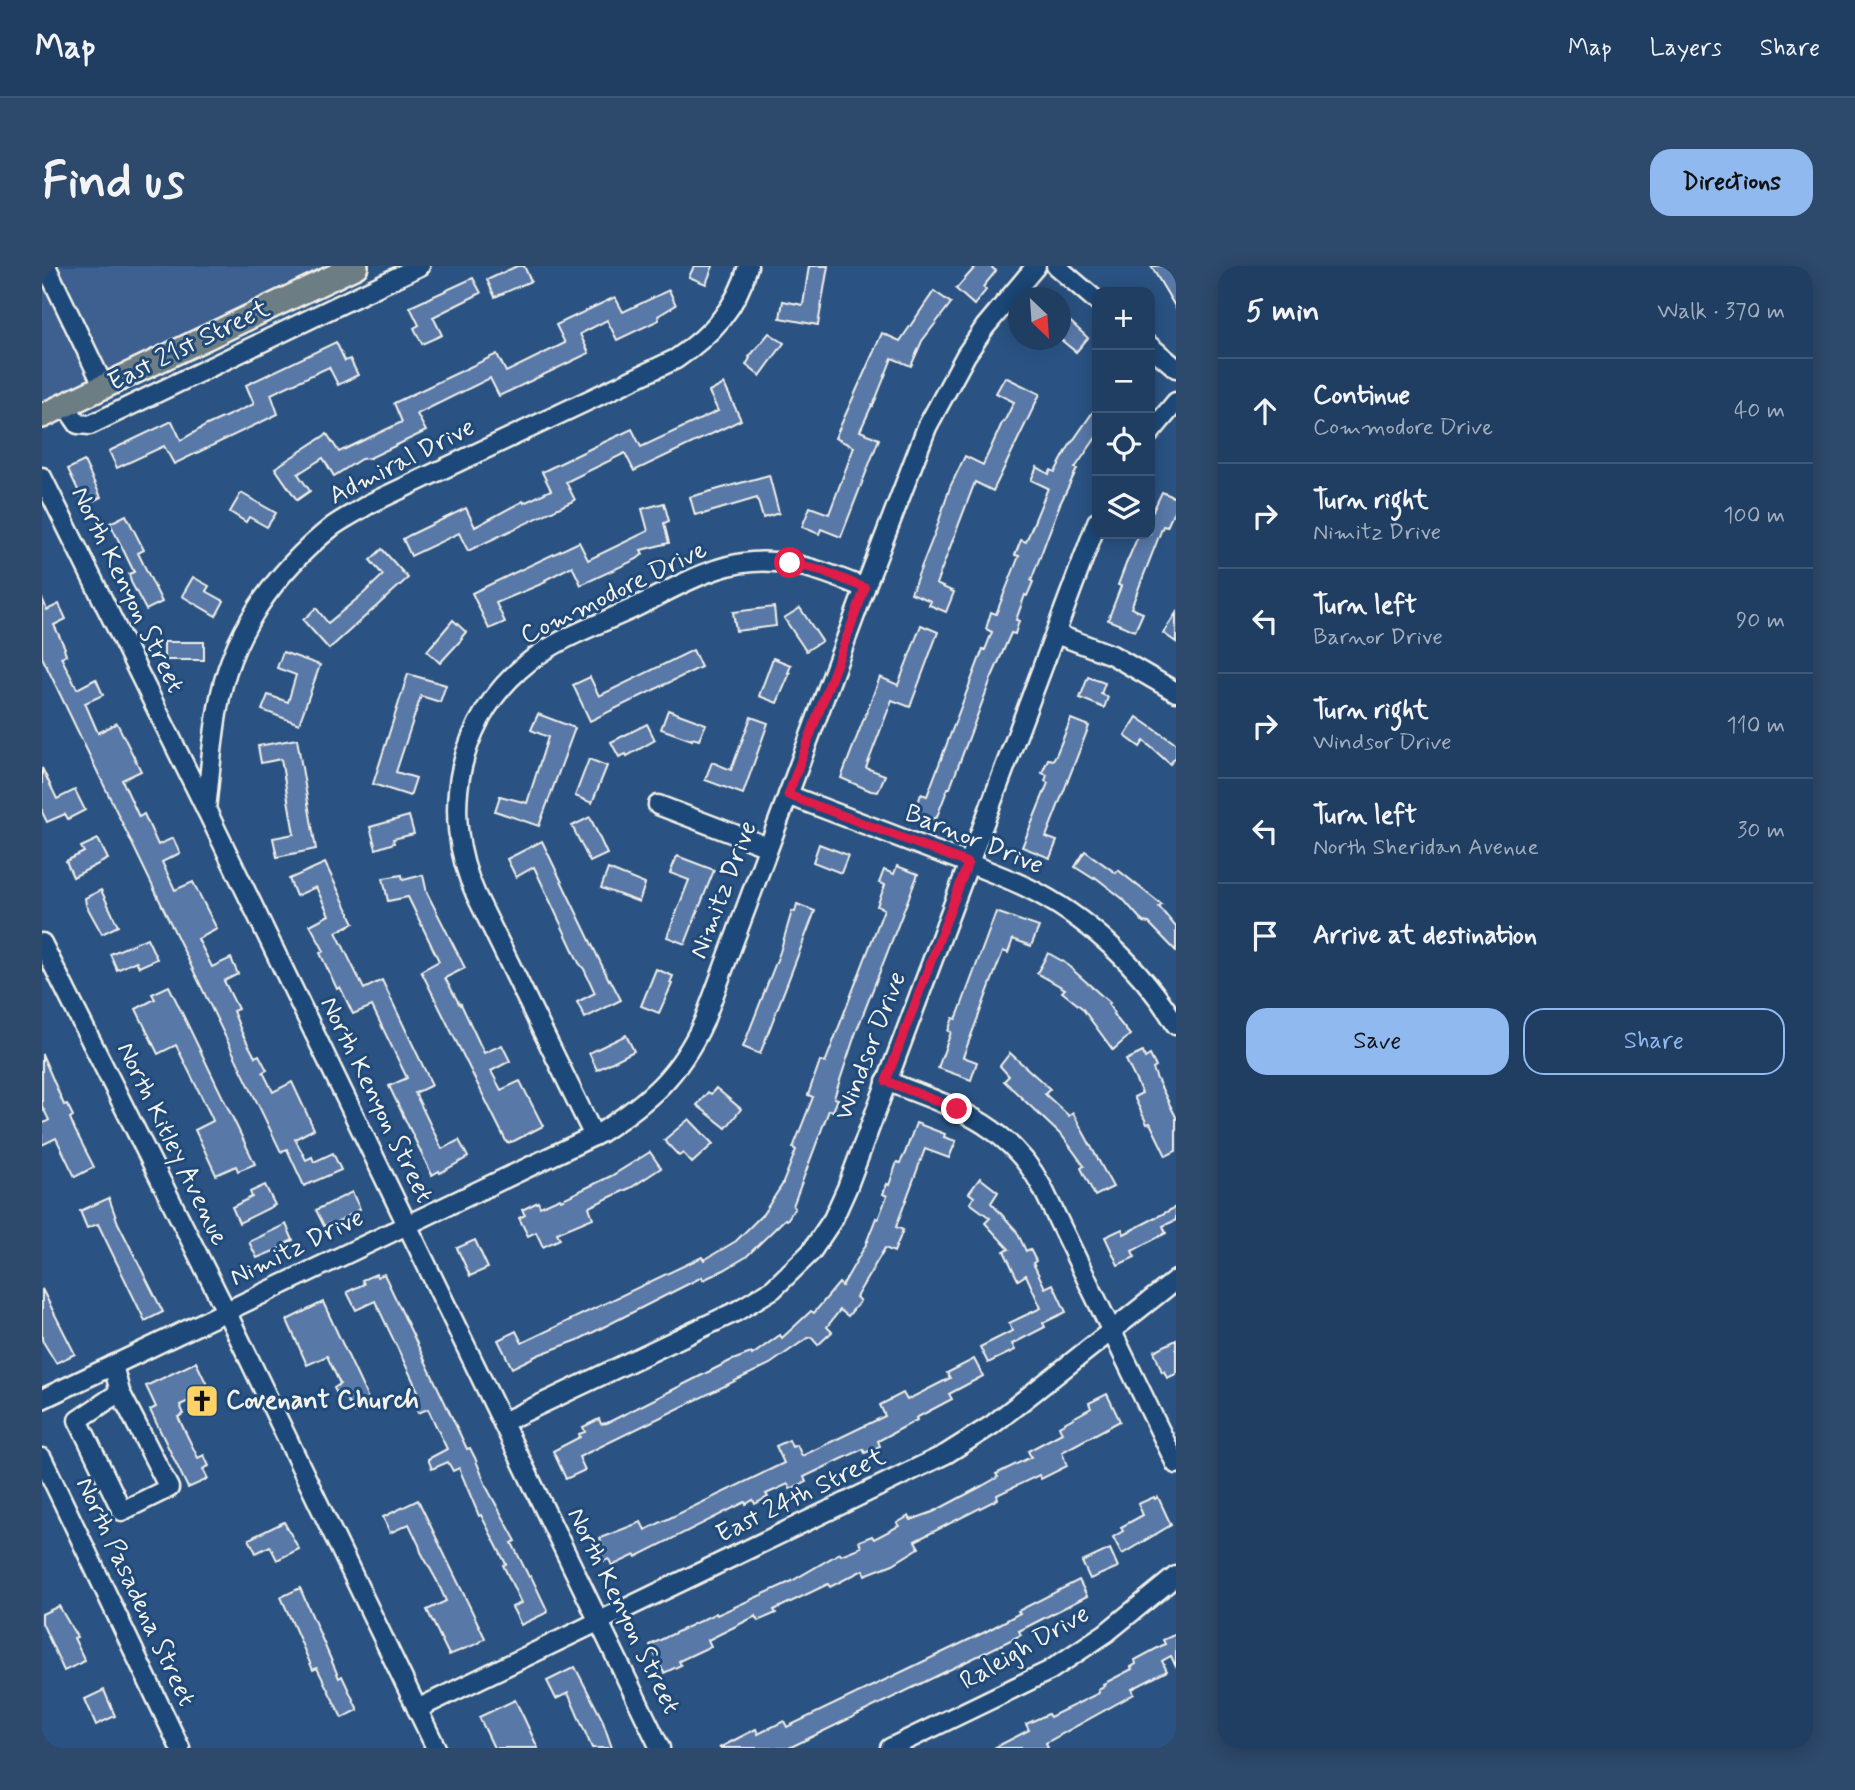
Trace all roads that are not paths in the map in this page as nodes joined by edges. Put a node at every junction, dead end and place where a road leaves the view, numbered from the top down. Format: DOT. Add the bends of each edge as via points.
graph roads {
  1 [pos="46,266"];
  2 [pos="354,266"];
  3 [pos="420,266"];
  4 [pos="748,266"];
  5 [pos="1036,266"];
  6 [pos="1056,266"];
  7 [pos="1092,297"];
  8 [pos="1155,350"];
  9 [pos="1176,368"];
  10 [pos="104,387"];
  11 [pos="1176,401"];
  12 [pos="65,405"];
  13 [pos="42,416"];
  14 [pos="1155,427"];
  15 [pos="42,477"];
  16 [pos="1092,536"];
  17 [pos="865,588"];
  18 [pos="1056,634"];
  19 [pos="1176,692"];
  20 [pos="788,795"];
  21 [pos="657,805"];
  22 [pos="206,809"];
  23 [pos="768,847"];
  24 [pos="968,863"];
  25 [pos="42,943"];
  26 [pos="1176,1025"];
  27 [pos="886,1081"];
  28 [pos="594,1136"];
  29 [pos="407,1224"];
  30 [pos="1176,1280"];
  31 [pos="226,1311"];
  32 [pos="1111,1331"];
  33 [pos="113,1365"];
  34 [pos="120,1392"];
  35 [pos="42,1399"];
  36 [pos="503,1423"];
  37 [pos="42,1458"];
  38 [pos="1176,1464"];
  39 [pos="1176,1576"];
  40 [pos="599,1622"];
  41 [pos="417,1709"];
  42 [pos="180,1748"];
  43 [pos="436,1748"];
  44 [pos="660,1748"];
  45 [pos="890,1748"];
  1 -- 10 [label="street"];
  2 -- 10 [label="main road, East 21st Street"];
  3 -- 12 [label="street, East 21st Street" via="90,425 75,422"];
  4 -- 22 [label="street, Admiral Drive" via="723,319 676,359 369,504 333,526 296,558 260,602 229,665 218,706"];
  5 -- 17 [label="street, Nimitz Drive" via="985,327 939,402"];
  6 -- 7 [label="street"];
  8 -- 9 [label="street"];
  10 -- 12 [label="main road, East 21st Street"];
  11 -- 14 [label="street"];
  12 -- 13 [label="main road, East 21st Street"];
  15 -- 22 [label="street, North Kenyon Street"];
  16 -- 18 [label="street, Windsor Drive"];
  17 -- 20 [label="street, Nimitz Drive"];
  17 -- 28 [label="street, Commodore Drive" via="790,563 723,567 551,646 509,678 478,722 457,785 456,824 464,864"];
  18 -- 19 [label="street" via="1130,664"];
  18 -- 24 [label="street, Windsor Drive"];
  20 -- 23 [label="street, Nimitz Drive"];
  20 -- 24 [label="street, Barnor Drive"];
  21 -- 23 [label="street"];
  22 -- 29 [label="street, North Kenyon Street"];
  23 -- 28 [label="street, Nimitz Drive" via="704,1021 688,1051 650,1098"];
  24 -- 26 [label="street, Barnor Drive" via="1024,886 1081,921 1153,991"];
  24 -- 27 [label="street, Windsor Drive"];
  25 -- 31 [label="street, North Kitley Avenue"];
  27 -- 32 [label="street" via="976,1118 1019,1153 1042,1187"];
  27 -- 36 [label="street, Windsor Drive" via="836,1213 811,1252 788,1276 737,1311"];
  28 -- 29 [label="street, Nimitz Drive"];
  29 -- 31 [label="street, Nimitz Drive"];
  29 -- 36 [label="street, North Kenyon Street"];
  30 -- 32 [label="street, East 24th Street"];
  31 -- 33 [label="street, Nimitz Drive"];
  31 -- 41 [label="street, North Kitley Avenue"];
  32 -- 38 [label="street"];
  32 -- 40 [label="street, East 24th Street" via="992,1425 946,1454"];
  33 -- 34 [label="street"];
  33 -- 35 [label="street, Nimitz Drive"];
  34 -- 34 [label="street" via="78,1420 122,1511 169,1488"];
  36 -- 40 [label="street, North Kenyon Street"];
  37 -- 42 [label="street, North Pasadena Street"];
  39 -- 45 [label="street, Raleigh Drive" via="1106,1633 1049,1671"];
  40 -- 41 [label="street, East 24th Street"];
  40 -- 44 [label="street, North Kenyon Street"];
  41 -- 43 [label="street, North Kitley Avenue"];
}
